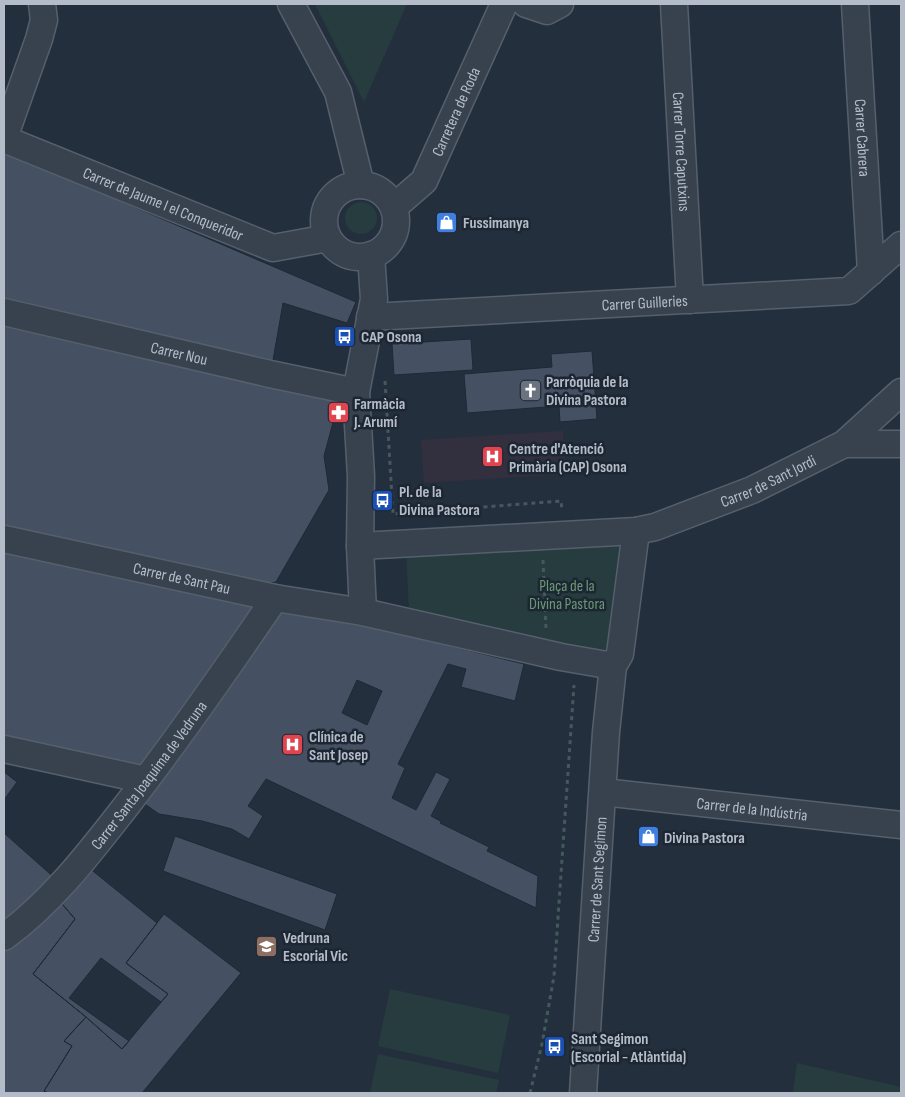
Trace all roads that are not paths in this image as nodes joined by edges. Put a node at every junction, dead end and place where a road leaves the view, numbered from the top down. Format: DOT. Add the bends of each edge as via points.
graph roads {
  1 [pos="42,4"];
  2 [pos="291,4"];
  3 [pos="504,4"];
  4 [pos="526,4"];
  5 [pos="560,4"];
  6 [pos="674,4"];
  7 [pos="855,4"];
  8 [pos="4,138"];
  9 [pos="361,185"];
  10 [pos="394,207"];
  11 [pos="328,238"];
  12 [pos="901,244"];
  13 [pos="371,255"];
  14 [pos="871,272"];
  15 [pos="690,300"];
  16 [pos="4,312"];
  17 [pos="370,317"];
  18 [pos="356,392"];
  19 [pos="893,399"];
  20 [pos="844,444"];
  21 [pos="899,444"];
  22 [pos="636,531"];
  23 [pos="4,539"];
  24 [pos="360,546"];
  25 [pos="275,598"];
  26 [pos="363,612"];
  27 [pos="613,666"];
  28 [pos="4,749"];
  29 [pos="146,780"];
  30 [pos="603,792"];
  31 [pos="901,825"];
  32 [pos="4,937"];
  33 [pos="583,1093"];
  1 -- 8 [label="street" via="44,20 39,40"];
  2 -- 9 [label="street" via="338,92"];
  3 -- 10 [label="street, Carretera de Roda" via="424,181"];
  4 -- 5 [label="street" via="547,11"];
  6 -- 15 [label="street, Carrer Torre Caputxins"];
  7 -- 14 [label="street, Carrer Cabrera"];
  8 -- 11 [label="street, Carrer de Jaume I el Conqueridor" via="273,248"];
  9 -- 10 [label="street" via="378,189"];
  9 -- 11 [label="street" via="342,189 329,202 324,220"];
  10 -- 13 [label="street" via="396,224 393,236 386,246"];
  11 -- 13 [label="street" via="346,254"];
  12 -- 14 [label="street, Carrer Guilleries"];
  13 -- 17 [label="street" via="374,299"];
  14 -- 15 [label="street, Carrer Guilleries" via="849,291"];
  15 -- 17 [label="street, Carrer Guilleries"];
  16 -- 18 [label="street, Carrer Nou"];
  17 -- 18 [label="street"];
  18 -- 24 [label="street" via="361,476"];
  19 -- 20 [label="street, Carrer de Sant Jordi"];
  19 -- 21 [label="street, Carrer de Sant Jordi" via="887,433"];
  20 -- 21 [label="street"];
  20 -- 22 [label="street, Carrer de Sant Jordi" via="752,490 655,527"];
  22 -- 24 [label="street"];
  22 -- 27 [label="street" via="620,654"];
  23 -- 25 [label="street, Carrer de Sant Pau"];
  24 -- 26 [label="street"];
  25 -- 26 [label="street, Carrer de Sant Pau"];
  25 -- 29 [label="street, Carrer Santa Joaquima de Vedruna"];
  26 -- 27 [label="street"];
  27 -- 30 [label="street, Carrer de Sant Segimon"];
  28 -- 29 [label="street"];
  29 -- 32 [label="street, Carrer Santa Joaquima de Vedruna" via="63,885"];
  30 -- 31 [label="street, Carrer de la Indústria"];
  30 -- 33 [label="street, Carrer de Sant Segimon"];
}
